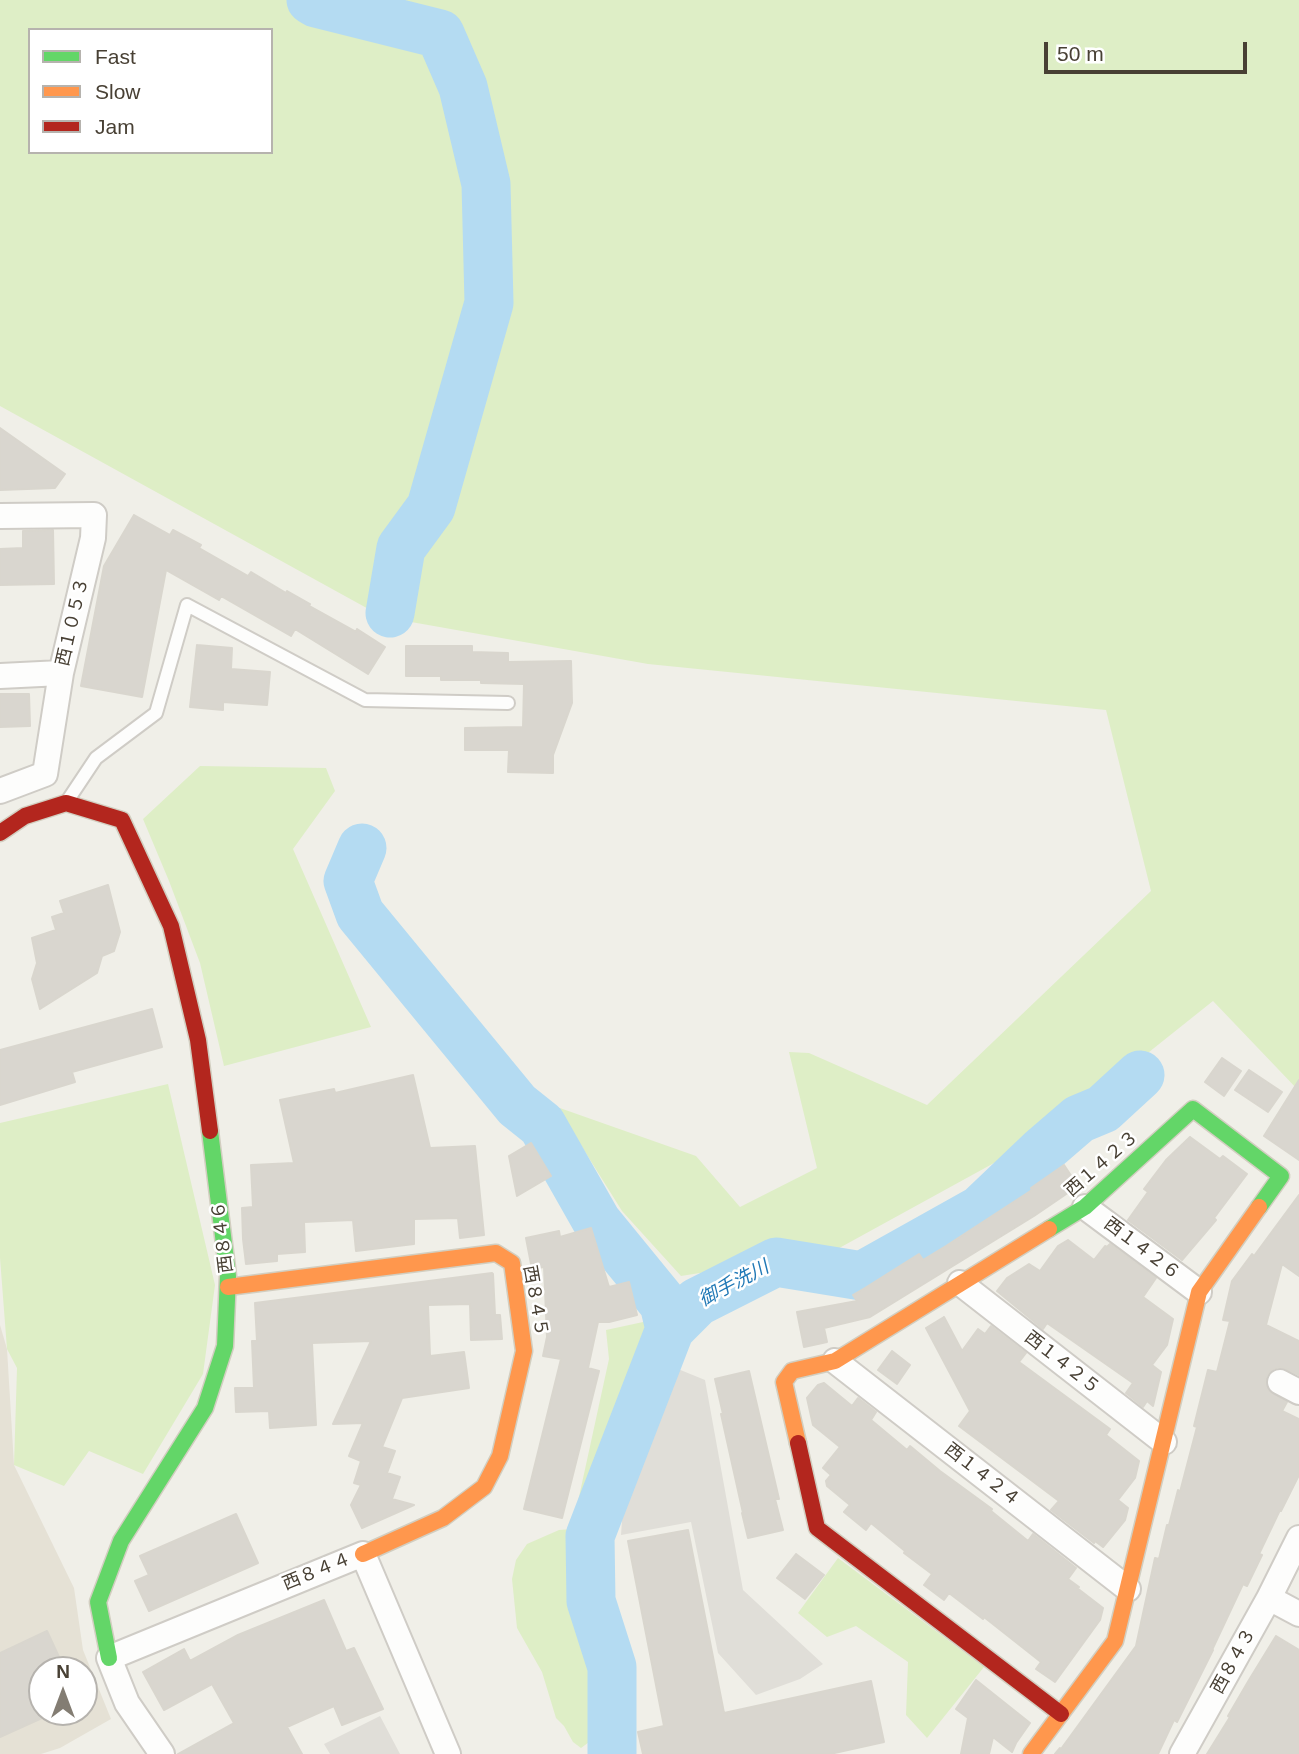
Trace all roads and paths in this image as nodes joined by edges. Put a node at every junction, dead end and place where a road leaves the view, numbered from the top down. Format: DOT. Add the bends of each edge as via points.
graph roads {
  1 [pos="0,516"];
  2 [pos="61,673"];
  3 [pos="0,676"];
  4 [pos="508,703"];
  5 [pos="0,790"];
  6 [pos="66,803"];
  7 [pos="0,833"];
  8 [pos="1085,1207"];
  9 [pos="960,1283"];
  10 [pos="228,1287"];
  11 [pos="1199,1292"];
  12 [pos="835,1361"];
  13 [pos="1164,1442"];
  14 [pos="1299,1538"];
  15 [pos="363,1554"];
  16 [pos="1128,1589"];
  17 [pos="1269,1598"];
  18 [pos="1299,1614"];
  19 [pos="109,1658"];
  20 [pos="1061,1714"];
  21 [pos="162,1754"];
  22 [pos="448,1754"];
  23 [pos="1031,1754"];
  24 [pos="1182,1754"];
  1 -- 2 [label="street, 西１０５３" via="94,515 93,538"];
  2 -- 3 [label="street"];
  2 -- 5 [label="street, 西１０５３" via="45,774"];
  4 -- 6 [label="lane" via="365,700 187,605 156,713 96,758"];
  6 -- 7 [label="street" via="25,816"];
  6 -- 10 [label="street, 西８４６" via="122,820 170,926 198,1040"];
  8 -- 9 [label="street, 西１４２３"];
  8 -- 11 [label="street, 西１４２６"];
  8 -- 11 [label="street, 西１４２３" via="1193,1109 1281,1176"];
  9 -- 12 [label="street, 西１４２３"];
  9 -- 13 [label="street, 西１４２５"];
  10 -- 15 [label="street, 西８４５" via="496,1253 512,1263 524,1351 500,1457 484,1487 443,1518"];
  10 -- 19 [label="street, 西８４６" via="225,1346 205,1408 121,1541 98,1602"];
  11 -- 13 [label="street, 西１４２３"];
  12 -- 16 [label="street, 西１４２４"];
  12 -- 20 [label="street, 西１４２３" via="792,1371 785,1382 817,1528"];
  13 -- 16 [label="street, 西１４２３"];
  14 -- 17 [label="street, 西８４３"];
  15 -- 19 [label="street, 西８４４"];
  15 -- 22 [label="street, 西８４４"];
  16 -- 20 [label="street, 西１４２３" via="1115,1641"];
  17 -- 18 [label="street"];
  17 -- 24 [label="street, 西８４３"];
  19 -- 21 [label="street, 西８４６" via="127,1703"];
  20 -- 23 [label="street, 西１４２３"];
}
